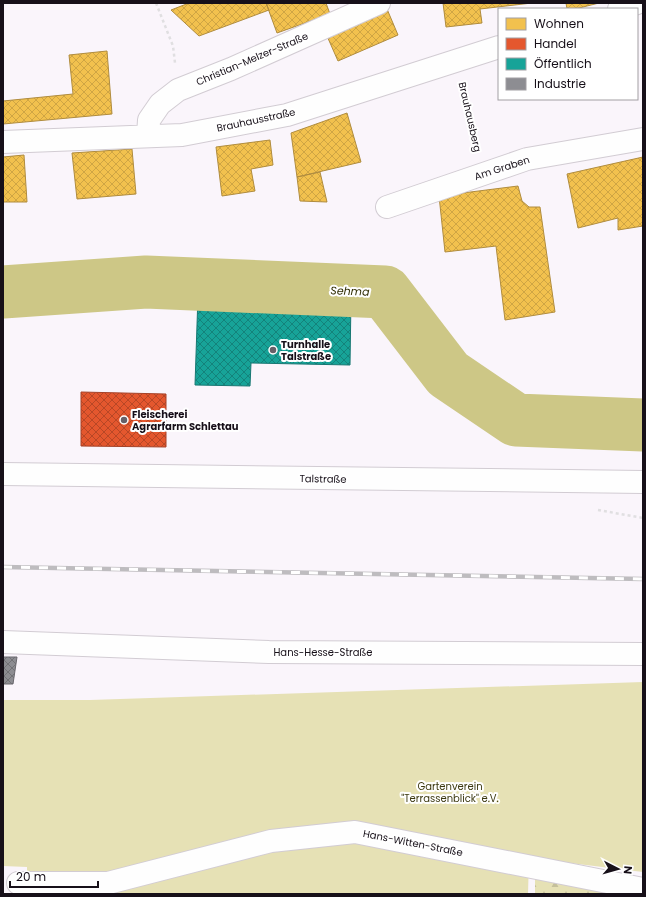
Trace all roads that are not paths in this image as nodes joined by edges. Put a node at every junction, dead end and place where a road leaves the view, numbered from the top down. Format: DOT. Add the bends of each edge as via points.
graph roads {
  1 [pos="379,3"];
  2 [pos="637,3"];
  3 [pos="622,8"];
  4 [pos="498,47"];
  5 [pos="148,135"];
  6 [pos="643,139"];
  7 [pos="3,142"];
  8 [pos="387,207"];
  9 [pos="3,474"];
  10 [pos="643,482"];
  11 [pos="3,642"];
  12 [pos="643,654"];
  13 [pos="18,883"];
  14 [pos="643,889"];
  1 -- 5 [label="street, Christian-Melzer-Straße" via="178,90 160,104 149,120"];
  2 -- 3 [label="street"];
  4 -- 5 [label="street, Brauhausstraße" via="287,115 182,135"];
  5 -- 7 [label="street, Brauhausstraße"];
  6 -- 8 [label="street, Am Graben" via="527,159"];
  9 -- 10 [label="street, Talstraße"];
  11 -- 12 [label="street, Hans-Hesse-Straße" via="269,652"];
  13 -- 14 [label="street, Hans-Witten-Straße" via="108,883 271,841 355,832"];
}
